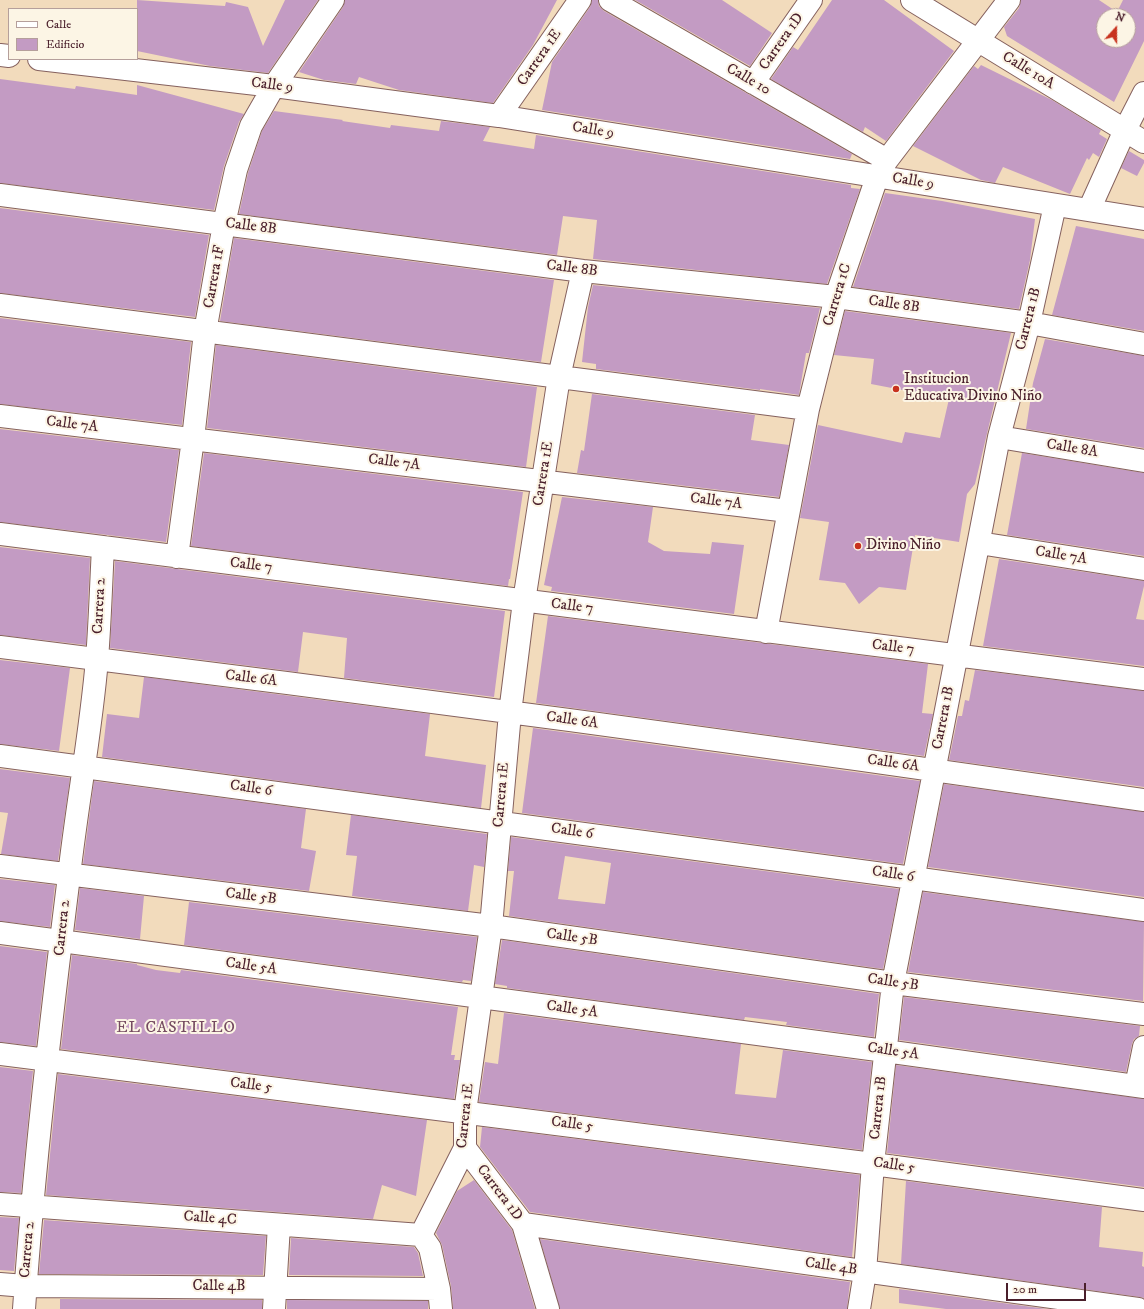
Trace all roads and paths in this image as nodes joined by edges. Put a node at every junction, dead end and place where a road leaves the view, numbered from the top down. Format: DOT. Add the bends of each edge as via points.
graph roads {
  1 [pos="333,0"];
  2 [pos="580,0"];
  3 [pos="610,0"];
  4 [pos="812,0"];
  5 [pos="912,0"];
  6 [pos="1009,0"];
  7 [pos="979,41"];
  8 [pos="48,60"];
  9 [pos="753,83"];
  10 [pos="274,86"];
  11 [pos="1144,93"];
  12 [pos="499,116"];
  13 [pos="1125,130"];
  14 [pos="1144,142"];
  15 [pos="882,168"];
  16 [pos="0,195"];
  17 [pos="1055,204"];
  18 [pos="1089,210"];
  19 [pos="1144,219"];
  20 [pos="224,224"];
  21 [pos="583,270"];
  22 [pos="836,297"];
  23 [pos="0,305"];
  24 [pos="1029,323"];
  25 [pos="205,332"];
  26 [pos="1144,344"];
  27 [pos="559,377"];
  28 [pos="808,409"];
  29 [pos="0,416"];
  30 [pos="1000,437"];
  31 [pos="193,439"];
  32 [pos="1144,461"];
  33 [pos="542,481"];
  34 [pos="788,511"];
  35 [pos="0,534"];
  36 [pos="979,543"];
  37 [pos="103,547"];
  38 [pos="177,557"];
  39 [pos="1144,570"];
  40 [pos="524,601"];
  41 [pos="766,632"];
  42 [pos="0,647"];
  43 [pos="956,656"];
  44 [pos="97,659"];
  45 [pos="1144,679"];
  46 [pos="510,713"];
  47 [pos="0,756"];
  48 [pos="84,767"];
  49 [pos="934,770"];
  50 [pos="1144,800"];
  51 [pos="500,823"];
  52 [pos="0,866"];
  53 [pos="69,875"];
  54 [pos="913,878"];
  55 [pos="1144,910"];
  56 [pos="491,926"];
  57 [pos="0,933"];
  58 [pos="62,941"];
  59 [pos="893,983"];
  60 [pos="481,998"];
  61 [pos="1144,1014"];
  62 [pos="1144,1047"];
  63 [pos="885,1051"];
  64 [pos="0,1054"];
  65 [pos="47,1061"];
  66 [pos="1140,1087"];
  67 [pos="465,1112"];
  68 [pos="465,1148"];
  69 [pos="873,1164"];
  70 [pos="1144,1200"];
  71 [pos="0,1204"];
  72 [pos="32,1206"];
  73 [pos="523,1224"];
  74 [pos="279,1225"];
  75 [pos="421,1235"];
  76 [pos="865,1272"];
  77 [pos="0,1284"];
  78 [pos="25,1286"];
  79 [pos="276,1288"];
  80 [pos="440,1299"];
  81 [pos="24,1309"];
  82 [pos="274,1309"];
  83 [pos="548,1309"];
  84 [pos="859,1309"];
  85 [pos="1138,1309"];
  1 -- 10 [label="street, Carrera 1F"];
  2 -- 12 [label="street, Carrera 1E"];
  3 -- 9 [label="street, Calle 10"];
  4 -- 9 [label="street, Carrera 1D"];
  5 -- 7 [label="street, Calle 10A"];
  6 -- 7 [label="street, Carrera 1C"];
  7 -- 13 [label="street, Calle 10A"];
  7 -- 15 [label="street, Carrera 1C"];
  8 -- 10 [label="street, Calle 9"];
  9 -- 15 [label="street, Calle 10"];
  10 -- 12 [label="street, Calle 9"];
  10 -- 20 [label="street, Carrera 1F" via="251,126 236,170"];
  11 -- 13 [label="street"];
  12 -- 15 [label="street, Calle 9"];
  13 -- 14 [label="street, Calle 10A"];
  13 -- 18 [label="street"];
  15 -- 17 [label="street, Calle 9"];
  15 -- 22 [label="street, Carrera 1C"];
  16 -- 20 [label="street, Calle 8B"];
  17 -- 18 [label="street, Calle 9"];
  17 -- 24 [label="street, Carrera 1B"];
  18 -- 19 [label="street, Calle 9"];
  20 -- 21 [label="street, Calle 8B"];
  20 -- 25 [label="street, Carrera 1F"];
  21 -- 22 [label="street, Calle 8B"];
  21 -- 27 [label="street, Carrera 1E"];
  22 -- 24 [label="street, Calle 8B"];
  22 -- 28 [label="street, Carrera 1C"];
  23 -- 25 [label="street"];
  24 -- 26 [label="street, Calle 8B"];
  24 -- 30 [label="street, Carrera 1B"];
  25 -- 27 [label="street"];
  25 -- 31 [label="street, Carrera 1F"];
  27 -- 28 [label="street"];
  27 -- 33 [label="street, Carrera 1E"];
  28 -- 34 [label="street, Carrera 1C"];
  29 -- 31 [label="street, Calle 7A"];
  30 -- 32 [label="street, Calle 8A"];
  30 -- 36 [label="street, Carrera 1B"];
  31 -- 33 [label="street, Calle 7A"];
  31 -- 38 [label="street, Carrera 1F"];
  33 -- 34 [label="street, Calle 7A"];
  33 -- 40 [label="street, Carrera 1E"];
  34 -- 41 [label="street, Carrera 1C"];
  35 -- 37 [label="street, Calle 7"];
  36 -- 39 [label="street, Calle 7A"];
  36 -- 43 [label="street, Carrera 1B"];
  37 -- 38 [label="street, Calle 7"];
  37 -- 44 [label="street, Carrera 2"];
  38 -- 40 [label="street, Calle 7"];
  40 -- 41 [label="street, Calle 7"];
  40 -- 46 [label="street, Carrera 1E"];
  41 -- 43 [label="street, Calle 7"];
  42 -- 44 [label="street, Calle 6A"];
  43 -- 45 [label="street, Calle 7"];
  43 -- 49 [label="street, Carrera 1B"];
  44 -- 46 [label="street, Calle 6A"];
  44 -- 48 [label="street, Carrera 2"];
  46 -- 49 [label="street, Calle 6A"];
  46 -- 51 [label="street, Carrera 1E"];
  47 -- 48 [label="street, Calle 6"];
  48 -- 51 [label="street, Calle 6"];
  48 -- 53 [label="street, Carrera 2"];
  49 -- 50 [label="street, Calle 6A"];
  49 -- 54 [label="street, Carrera 1B"];
  51 -- 54 [label="street, Calle 6"];
  51 -- 56 [label="street, Carrera 1E"];
  52 -- 53 [label="street, Calle 5B"];
  53 -- 56 [label="street, Calle 5B"];
  53 -- 58 [label="street, Carrera 2"];
  54 -- 55 [label="street, Calle 6"];
  54 -- 59 [label="street, Carrera 1B"];
  56 -- 59 [label="street, Calle 5B"];
  56 -- 60 [label="street, Carrera 1E"];
  57 -- 58 [label="street, Calle 5A"];
  58 -- 60 [label="street, Calle 5A"];
  58 -- 65 [label="street, Carrera 2"];
  59 -- 61 [label="street, Calle 5B"];
  59 -- 63 [label="street, Carrera 1B"];
  60 -- 63 [label="street, Calle 5A"];
  60 -- 67 [label="street, Carrera 1E"];
  62 -- 66 [label="street"];
  63 -- 66 [label="street, Calle 5A"];
  63 -- 69 [label="street, Carrera 1B"];
  64 -- 65 [label="street, Calle 5"];
  65 -- 67 [label="street, Calle 5"];
  65 -- 72 [label="street, Carrera 2"];
  67 -- 68 [label="street, Carrera 1E"];
  67 -- 69 [label="street, Calle 5"];
  68 -- 73 [label="street, Carrera 1D"];
  68 -- 75 [label="street, Carrera 1E"];
  69 -- 70 [label="street, Calle 5"];
  69 -- 76 [label="street, Carrera 1B"];
  71 -- 72 [label="street, Calle 4C"];
  72 -- 74 [label="street, Calle 4C"];
  72 -- 78 [label="street, Carrera 2"];
  73 -- 76 [label="street, Calle 4B"];
  73 -- 83 [label="street, Carrera 1D"];
  74 -- 75 [label="street, Calle 4C"];
  74 -- 79 [label="street"];
  75 -- 80 [label="street" via="430,1248"];
  76 -- 84 [label="street, Carrera 1B"];
  76 -- 85 [label="street, Calle 4B"];
  77 -- 78 [label="street, Calle 4B"];
  78 -- 79 [label="street, Calle 4B"];
  78 -- 81 [label="street, Carrera 2"];
  79 -- 80 [label="street, Calle 4B"];
  79 -- 82 [label="street"];
}
